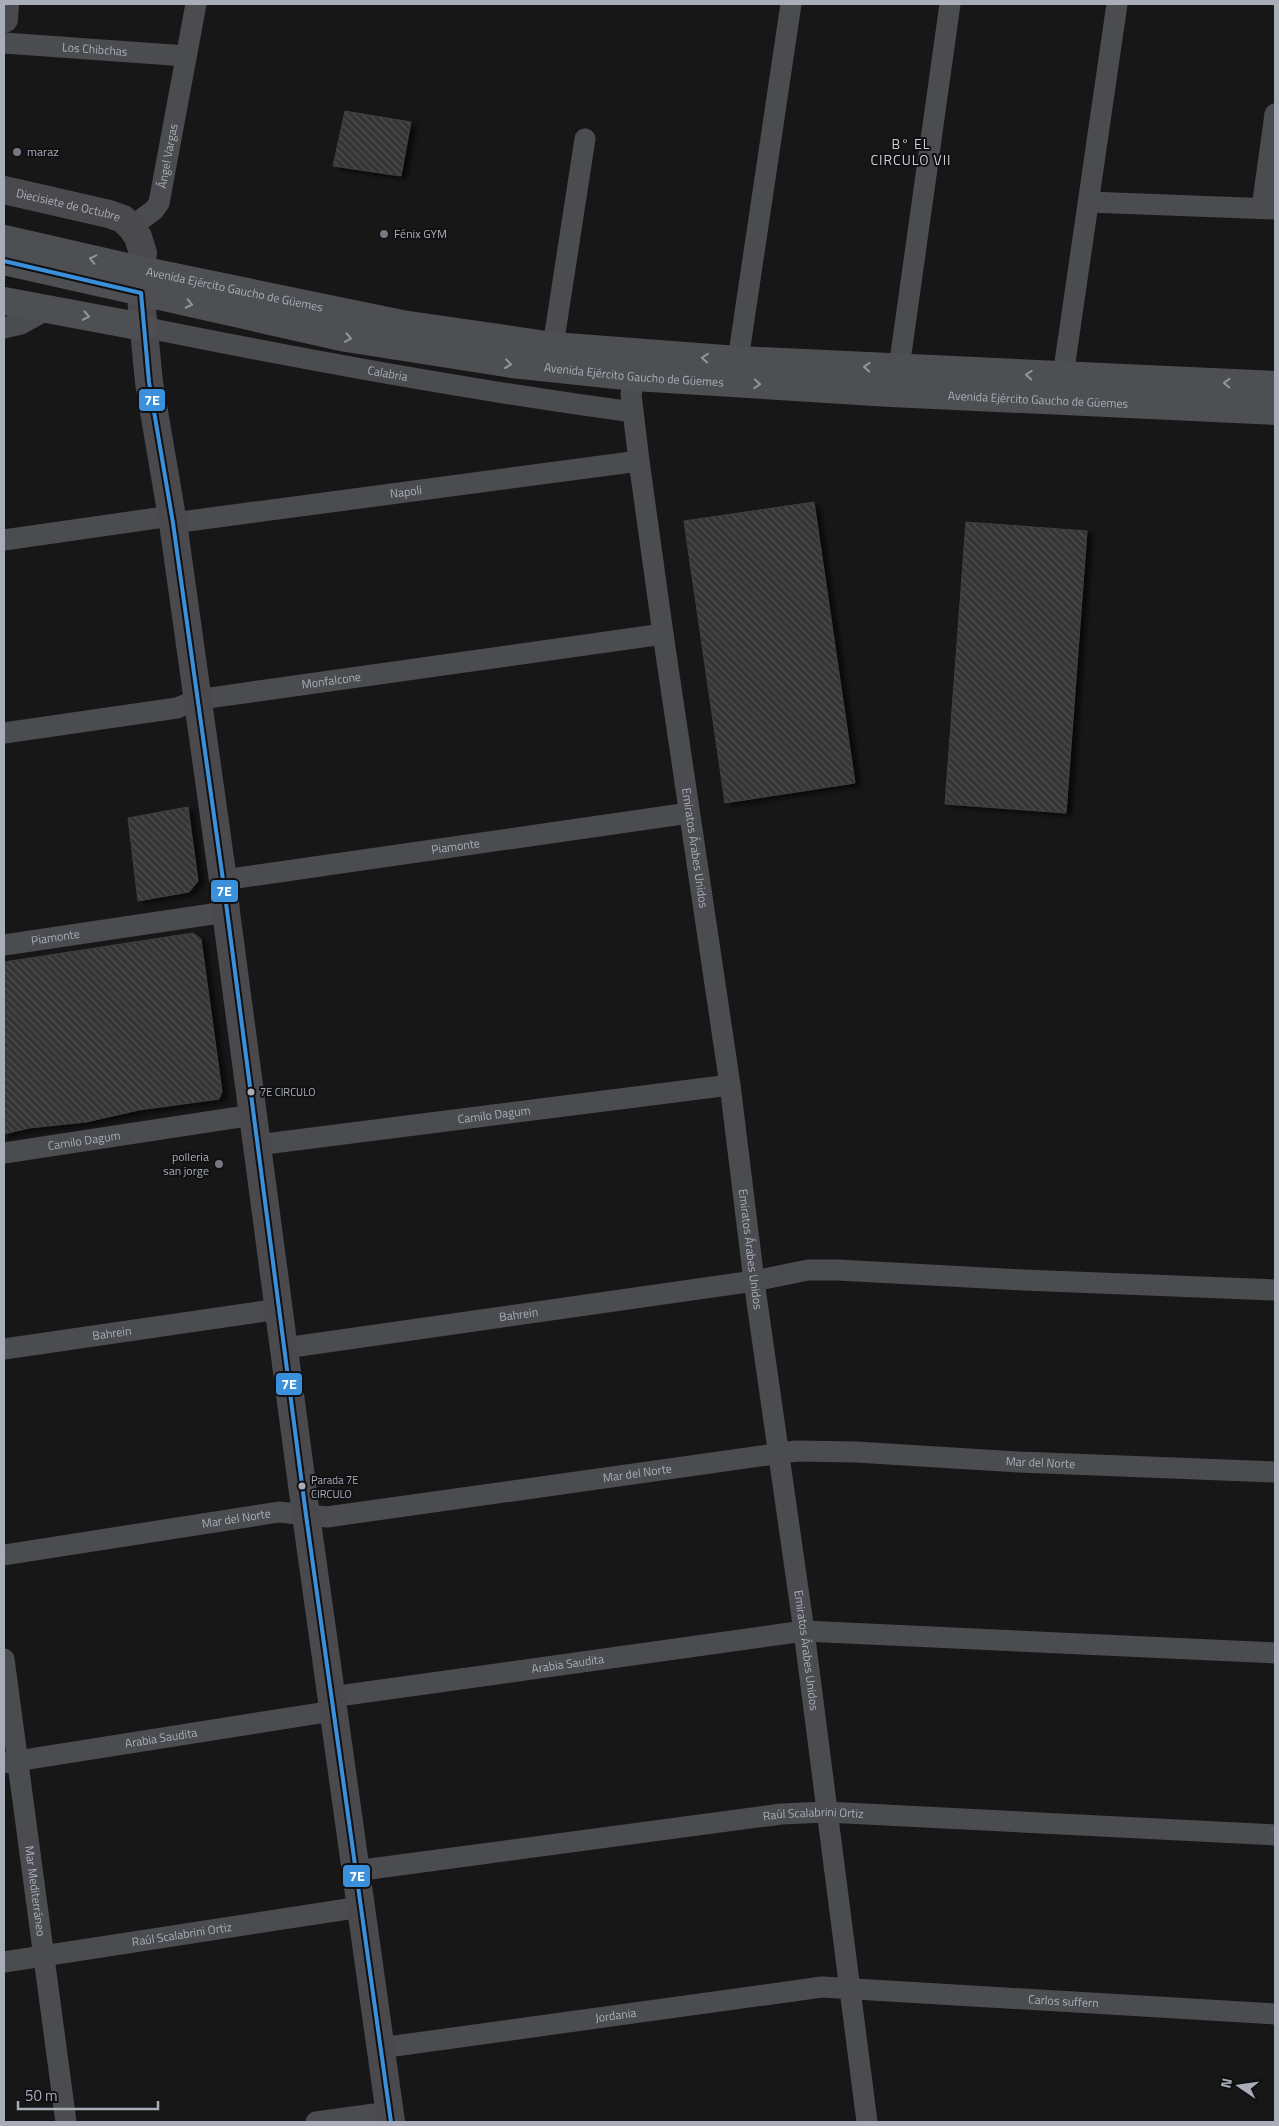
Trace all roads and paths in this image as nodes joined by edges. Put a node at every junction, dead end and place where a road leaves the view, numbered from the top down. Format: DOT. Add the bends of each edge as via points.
graph roads {
  1 [pos="5,4"];
  2 [pos="196,4"];
  3 [pos="790,4"];
  4 [pos="950,4"];
  5 [pos="1117,4"];
  6 [pos="4,19"];
  7 [pos="4,43"];
  8 [pos="186,56"];
  9 [pos="1275,114"];
  10 [pos="584,139"];
  11 [pos="4,190"];
  12 [pos="1089,202"];
  13 [pos="1268,208"];
  14 [pos="130,227"];
  15 [pos="4,239"];
  16 [pos="4,262"];
  17 [pos="141,282"];
  18 [pos="4,301"];
  19 [pos="48,309"];
  20 [pos="143,327"];
  21 [pos="4,328"];
  22 [pos="553,346"];
  23 [pos="738,360"];
  24 [pos="899,368"];
  25 [pos="635,376"];
  26 [pos="1063,376"];
  27 [pos="1275,385"];
  28 [pos="1275,411"];
  29 [pos="633,412"];
  30 [pos="639,461"];
  31 [pos="172,519"];
  32 [pos="4,540"];
  33 [pos="662,634"];
  34 [pos="197,700"];
  35 [pos="4,733"];
  36 [pos="689,813"];
  37 [pos="224,880"];
  38 [pos="226,912"];
  39 [pos="4,945"];
  40 [pos="730,1085"];
  41 [pos="253,1115"];
  42 [pos="258,1145"];
  43 [pos="4,1153"];
  44 [pos="754,1281"];
  45 [pos="1275,1290"];
  46 [pos="279,1309"];
  47 [pos="285,1348"];
  48 [pos="4,1349"];
  49 [pos="778,1452"];
  50 [pos="1275,1472"];
  51 [pos="306,1515"];
  52 [pos="4,1555"];
  53 [pos="804,1631"];
  54 [pos="1275,1653"];
  55 [pos="4,1660"];
  56 [pos="332,1704"];
  57 [pos="10,1762"];
  58 [pos="826,1812"];
  59 [pos="1275,1835"];
  60 [pos="355,1871"];
  61 [pos="361,1907"];
  62 [pos="45,1955"];
  63 [pos="4,1962"];
  64 [pos="850,1989"];
  65 [pos="1275,2014"];
  66 [pos="380,2048"];
  67 [pos="390,2117"];
  68 [pos="66,2122"];
  69 [pos="316,2122"];
  70 [pos="867,2122"];
  1 -- 6 [label="street"];
  2 -- 8 [label="street, Ángel Vargas"];
  3 -- 23 [label="street"];
  4 -- 24 [label="street"];
  5 -- 12 [label="street"];
  7 -- 8 [label="street, Los Chibchas"];
  8 -- 14 [label="street, Ángel Vargas" via="159,203"];
  9 -- 13 [label="street"];
  10 -- 22 [label="street"];
  11 -- 14 [label="street, Diecisiete de Octubre" via="109,214 123,219"];
  12 -- 13 [label="street"];
  12 -- 26 [label="street"];
  14 -- 17 [label="street" via="138,237 143,253"];
  17 -- 15 [label="main road, Avenida Ejército Gaucho de Güemes, one-way"];
  16 -- 17 [label="main road, Avenida Ejército Gaucho de Güemes"];
  17 -- 20 [label="street"];
  17 -- 22 [label="main road, Avenida Ejército Gaucho de Güemes"];
  17 -- 25 [label="main road, Avenida Ejército Gaucho de Güemes, one-way" via="346,338 512,364"];
  18 -- 19 [label="main road"];
  19 -- 20 [label="main road, one-way"];
  19 -- 21 [label="street" via="21,324"];
  20 -- 29 [label="street, Calabria" via="312,361"];
  20 -- 31 [label="street"];
  23 -- 22 [label="main road, Avenida Ejército Gaucho de Güemes, one-way"];
  24 -- 23 [label="main road, Avenida Ejército Gaucho de Güemes, one-way"];
  26 -- 24 [label="main road, Avenida Ejército Gaucho de Güemes, one-way"];
  25 -- 28 [label="main road, Avenida Ejército Gaucho de Güemes, one-way"];
  25 -- 29 [label="street, Emiratos Árabes Unidos" via="631,394"];
  27 -- 26 [label="main road, Avenida Ejército Gaucho de Güemes, one-way"];
  29 -- 30 [label="street, Emiratos Árabes Unidos"];
  30 -- 31 [label="street, Napoli"];
  30 -- 33 [label="street, Emiratos Árabes Unidos"];
  31 -- 32 [label="street, Napoli"];
  31 -- 34 [label="street"];
  33 -- 34 [label="street, Monfalcone"];
  33 -- 36 [label="street, Emiratos Árabes Unidos"];
  34 -- 35 [label="street, Monfalcone" via="177,708"];
  34 -- 37 [label="street"];
  36 -- 37 [label="street, Piamonte"];
  36 -- 40 [label="street, Emiratos Árabes Unidos"];
  37 -- 38 [label="street"];
  38 -- 39 [label="street, Piamonte"];
  38 -- 41 [label="street"];
  40 -- 42 [label="street, Camilo Dagum"];
  40 -- 44 [label="street, Emiratos Árabes Unidos"];
  41 -- 42 [label="street"];
  41 -- 43 [label="street, Camilo Dagum"];
  42 -- 46 [label="street"];
  44 -- 45 [label="street, Bahrein" via="808,1270 838,1270"];
  44 -- 47 [label="street, Bahrein"];
  44 -- 49 [label="street, Emiratos Árabes Unidos"];
  46 -- 47 [label="street"];
  46 -- 48 [label="street, Bahrein"];
  47 -- 51 [label="street"];
  49 -- 50 [label="street, Mar del Norte" via="856,1452"];
  49 -- 51 [label="street, Mar del Norte" via="327,1517"];
  49 -- 53 [label="street, Emiratos Árabes Unidos"];
  51 -- 52 [label="street, Mar del Norte" via="279,1512"];
  51 -- 56 [label="street"];
  53 -- 54 [label="street, Arabia Saudita"];
  53 -- 56 [label="street, Arabia Saudita"];
  53 -- 58 [label="street, Emiratos Árabes Unidos"];
  55 -- 57 [label="street, Mar Mediterráneo"];
  56 -- 57 [label="street, Arabia Saudita"];
  56 -- 60 [label="street"];
  57 -- 62 [label="street, Mar Mediterráneo"];
  58 -- 59 [label="street, Raúl Scalabrini Ortiz"];
  58 -- 60 [label="street, Raúl Scalabrini Ortiz" via="781,1814"];
  58 -- 64 [label="street, Emiratos Árabes Unidos"];
  60 -- 61 [label="street"];
  61 -- 62 [label="street, Raúl Scalabrini Ortiz"];
  61 -- 66 [label="street"];
  62 -- 63 [label="street, Raúl Scalabrini Ortiz"];
  62 -- 68 [label="street, Mar Mediterráneo"];
  64 -- 65 [label="street, Carlos suffern"];
  64 -- 66 [label="street, Jordania" via="822,1987"];
  64 -- 70 [label="street, Emiratos Árabes Unidos"];
  66 -- 67 [label="street"];
  67 -- 69 [label="street"];
}
